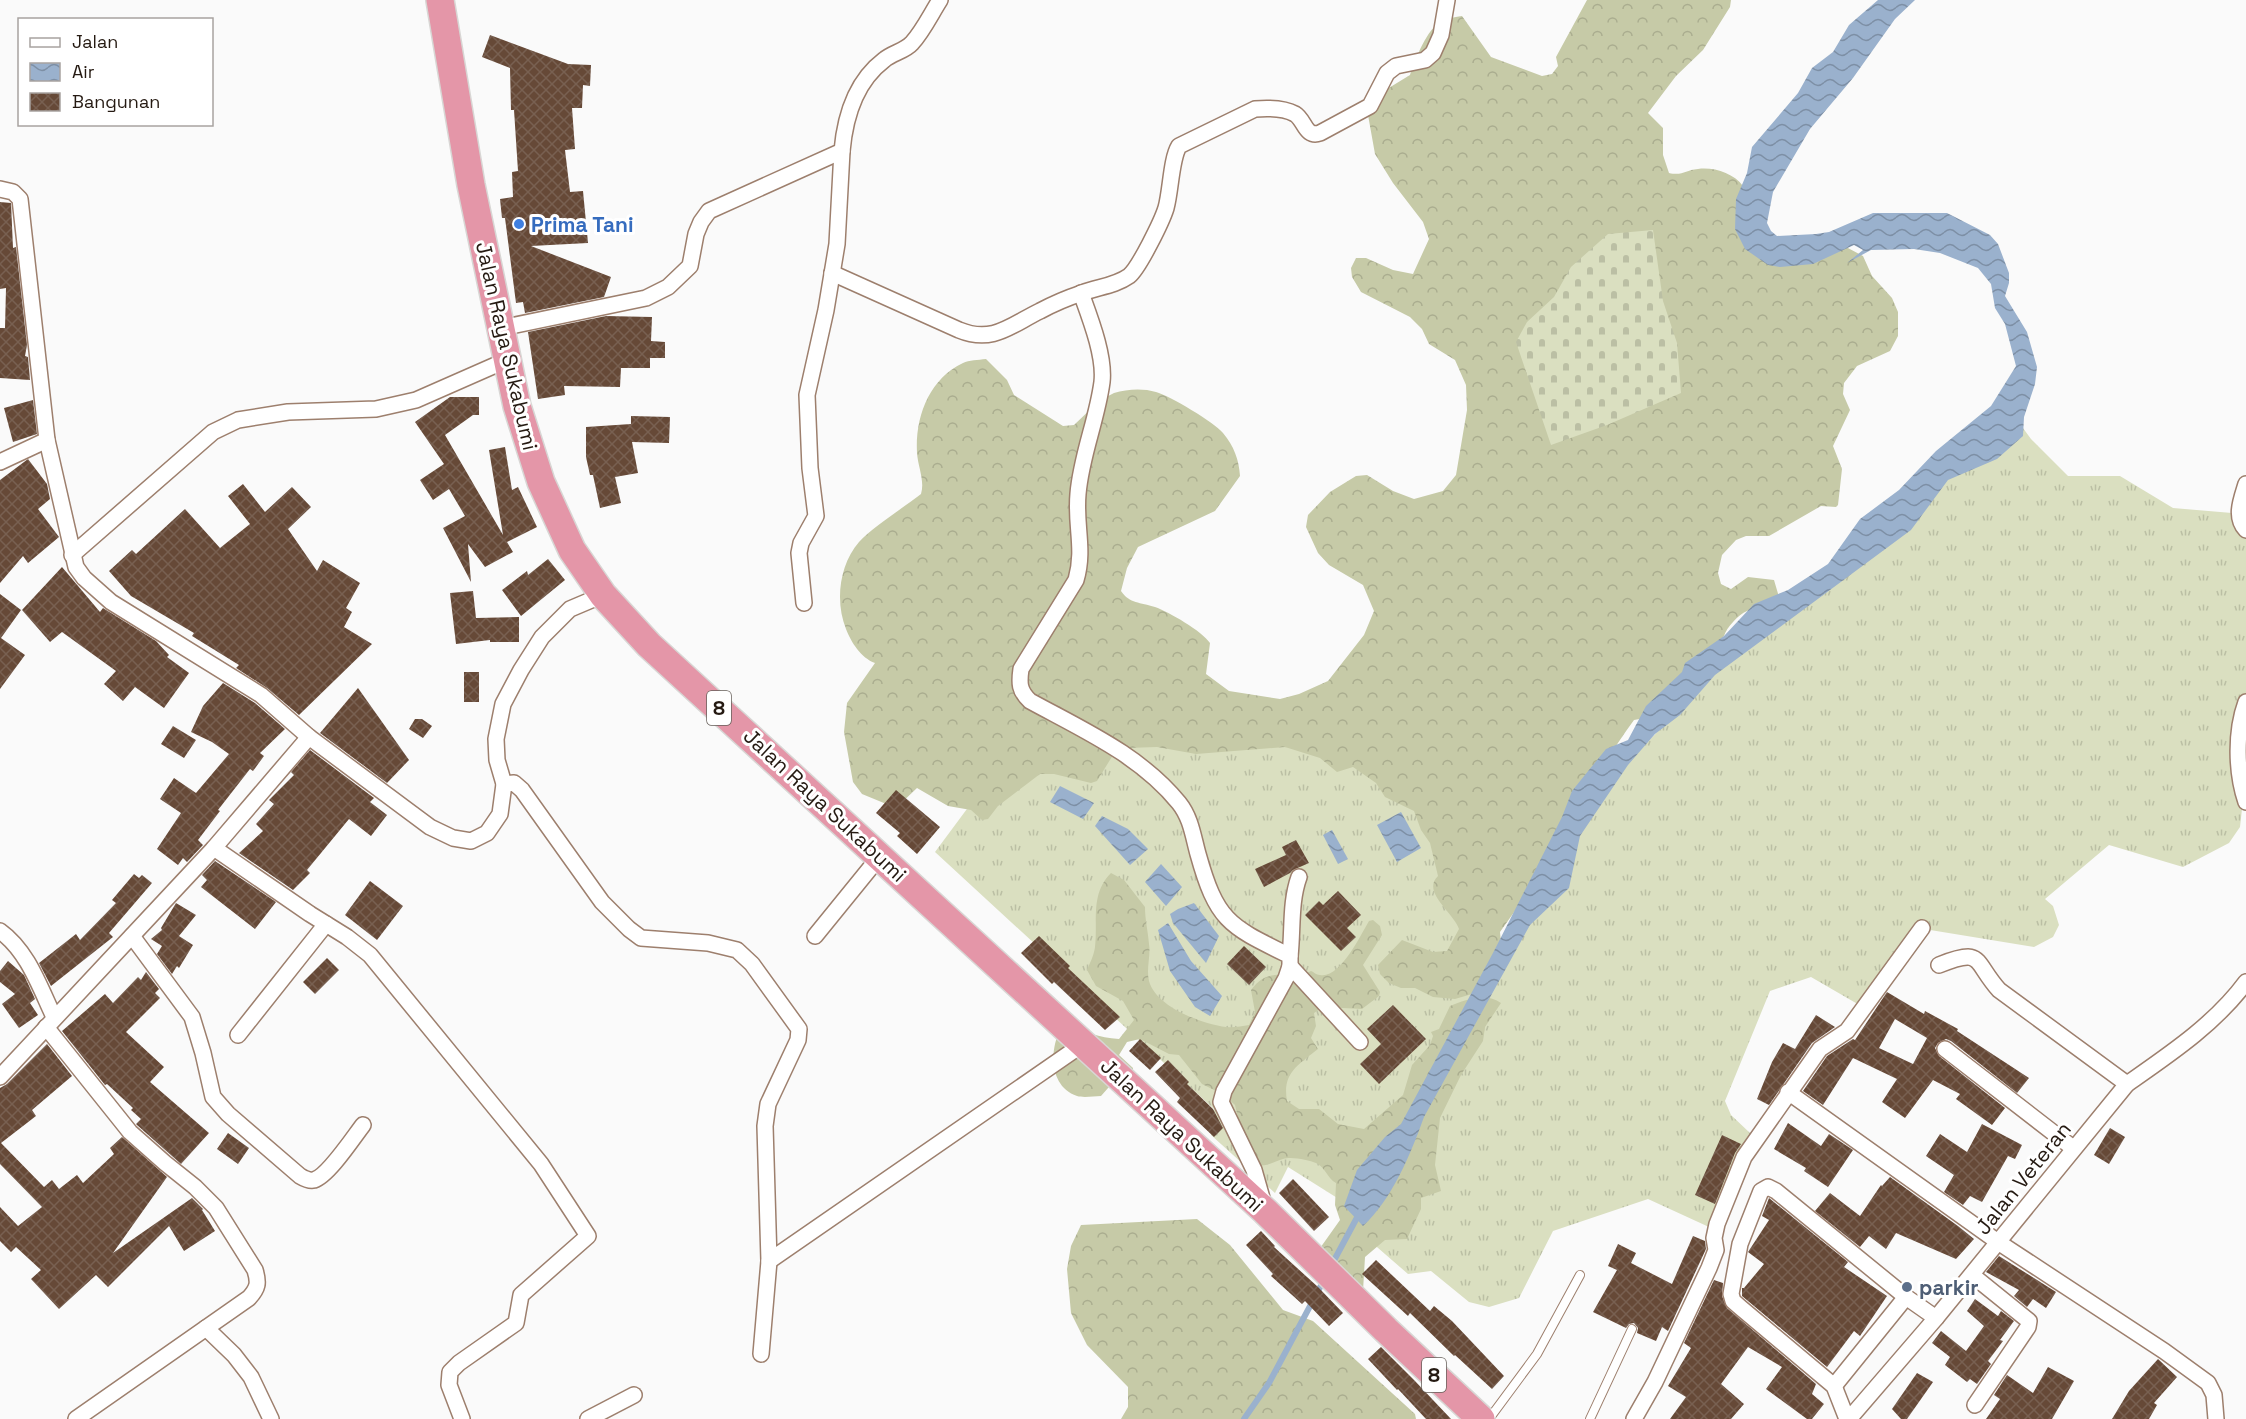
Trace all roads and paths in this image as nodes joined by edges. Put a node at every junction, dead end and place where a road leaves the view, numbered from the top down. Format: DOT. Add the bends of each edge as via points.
graph roads {
  1 [pos="440,0"];
  2 [pos="940,0"];
  3 [pos="1447,0"];
  4 [pos="842,151"];
  5 [pos="0,189"];
  6 [pos="832,273"];
  7 [pos="1081,293"];
  8 [pos="501,328"];
  9 [pos="507,360"];
  10 [pos="47,440"];
  11 [pos="0,462"];
  12 [pos="2246,484"];
  13 [pos="2246,530"];
  14 [pos="72,555"];
  15 [pos="603,595"];
  16 [pos="804,603"];
  17 [pos="2246,702"];
  18 [pos="309,737"];
  19 [pos="504,784"];
  20 [pos="2246,802"];
  21 [pos="214,848"];
  22 [pos="880,856"];
  23 [pos="1299,877"];
  24 [pos="326,924"];
  25 [pos="1922,928"];
  26 [pos="0,931"];
  27 [pos="132,936"];
  28 [pos="815,936"];
  29 [pos="1290,961"];
  30 [pos="1939,965"];
  31 [pos="2246,982"];
  32 [pos="50,1022"];
  33 [pos="238,1035"];
  34 [pos="1360,1042"];
  35 [pos="1083,1044"];
  36 [pos="1945,1049"];
  37 [pos="0,1077"];
  38 [pos="2127,1084"];
  39 [pos="1788,1092"];
  40 [pos="363,1125"];
  41 [pos="2073,1148"];
  42 [pos="1266,1211"];
  43 [pos="1998,1242"];
  44 [pos="769,1261"];
  45 [pos="1580,1275"];
  46 [pos="1972,1275"];
  47 [pos="1906,1297"];
  48 [pos="1936,1318"];
  49 [pos="206,1329"];
  50 [pos="1632,1329"];
  51 [pos="761,1354"];
  52 [pos="1834,1386"];
  53 [pos="634,1395"];
  54 [pos="1974,1405"];
  55 [pos="76,1419"];
  56 [pos="271,1419"];
  57 [pos="462,1419"];
  58 [pos="588,1419"];
  59 [pos="1481,1419"];
  60 [pos="1489,1419"];
  61 [pos="1590,1419"];
  62 [pos="1634,1419"];
  63 [pos="1848,1419"];
  64 [pos="2216,1419"];
  1 -- 8 [label="highway, Jalan Raya Sukabumi / 8" via="471,185"];
  2 -- 4 [label="street" via="911,44 889,55 866,79 844,126"];
  3 -- 7 [label="street" via="1441,35 1433,53 1425,60 1396,66 1387,73 1370,106 1330,128 1316,135 1294,114 1255,109 1179,146 1174,154 1164,214 1131,275"];
  4 -- 6 [label="street"];
  4 -- 8 [label="street" via="709,211 696,234 690,266 669,287 646,298"];
  5 -- 10 [label="street" via="13,192 20,199"];
  6 -- 7 [label="street" via="966,333 1002,333"];
  6 -- 16 [label="street" via="807,395 816,516 799,553"];
  7 -- 29 [label="street" via="1102,382 1079,478 1076,514 1080,567 1076,580 1021,669 1022,693 1143,766 1189,819 1208,890 1220,911 1232,925"];
  8 -- 9 [label="highway, Jalan Raya Sukabumi / 8"];
  9 -- 14 [label="street" via="416,400 376,409 288,411 238,420 213,432"];
  9 -- 15 [label="highway, Jalan Raya Sukabumi / 8" via="541,482 572,550"];
  10 -- 11 [label="street"];
  10 -- 14 [label="street"];
  12 -- 13 [label="street" via="2238,510"];
  14 -- 18 [label="street" via="84,578 111,602 261,695"];
  15 -- 19 [label="street" via="570,609 542,637 520,670 503,704 496,739"];
  15 -- 22 [label="highway, Jalan Raya Sukabumi / 8" via="649,645"];
  17 -- 20 [label="street" via="2239,736 2239,768"];
  18 -- 19 [label="street" via="430,828 453,838 471,841 487,834 500,814"];
  18 -- 21 [label="street"];
  19 -- 44 [label="street" via="514,783 522,790 602,902 629,929 641,938 737,950 752,964 799,1029 798,1040 768,1104 765,1126"];
  21 -- 24 [label="street"];
  21 -- 27 [label="street"];
  22 -- 28 [label="street"];
  22 -- 35 [label="highway, Jalan Raya Sukabumi / 8"];
  23 -- 29 [label="street" via="1292,905"];
  24 -- 33 [label="street"];
  24 -- 57 [label="street" via="370,955 541,1164 588,1236 521,1295 516,1323 450,1372 449,1385"];
  25 -- 39 [label="street" via="1847,1031 1825,1044"];
  26 -- 32 [label="street" via="23,955"];
  27 -- 32 [label="street"];
  27 -- 40 [label="street" via="192,1017 213,1097 300,1176 312,1180 325,1172"];
  29 -- 34 [label="street"];
  29 -- 42 [label="street" via="1221,1102 1254,1170"];
  30 -- 38 [label="street" via="1972,956 1982,963 1999,990"];
  31 -- 38 [label="street, Jalan Veteran" via="2222,1012"];
  32 -- 37 [label="street"];
  32 -- 49 [label="street" via="130,1132 216,1208 255,1270 256,1290"];
  35 -- 42 [label="highway, Jalan Raya Sukabumi / 8"];
  35 -- 44 [label="street"];
  36 -- 41 [label="street"];
  38 -- 41 [label="street, Jalan Veteran"];
  39 -- 43 [label="street"];
  39 -- 62 [label="street" via="1744,1157 1717,1224 1716,1250 1709,1268"];
  41 -- 43 [label="street, Jalan Veteran"];
  42 -- 59 [label="highway, Jalan Raya Sukabumi / 8"];
  43 -- 46 [label="street, Jalan Veteran"];
  43 -- 64 [label="street" via="2208,1383 2214,1395"];
  44 -- 51 [label="street"];
  45 -- 60 [label="lane" via="1537,1354"];
  46 -- 48 [label="street, Jalan Veteran"];
  46 -- 54 [label="street" via="2029,1321"];
  47 -- 48 [label="street"];
  47 -- 52 [label="street"];
  47 -- 52 [label="street" via="1776,1191 1768,1187 1761,1191 1740,1244 1731,1294 1741,1308"];
  48 -- 63 [label="street, Jalan Veteran"];
  49 -- 55 [label="street"];
  49 -- 56 [label="street" via="234,1354 251,1377"];
  50 -- 61 [label="lane"];
  52 -- 63 [label="street"];
  53 -- 58 [label="street"];
}
